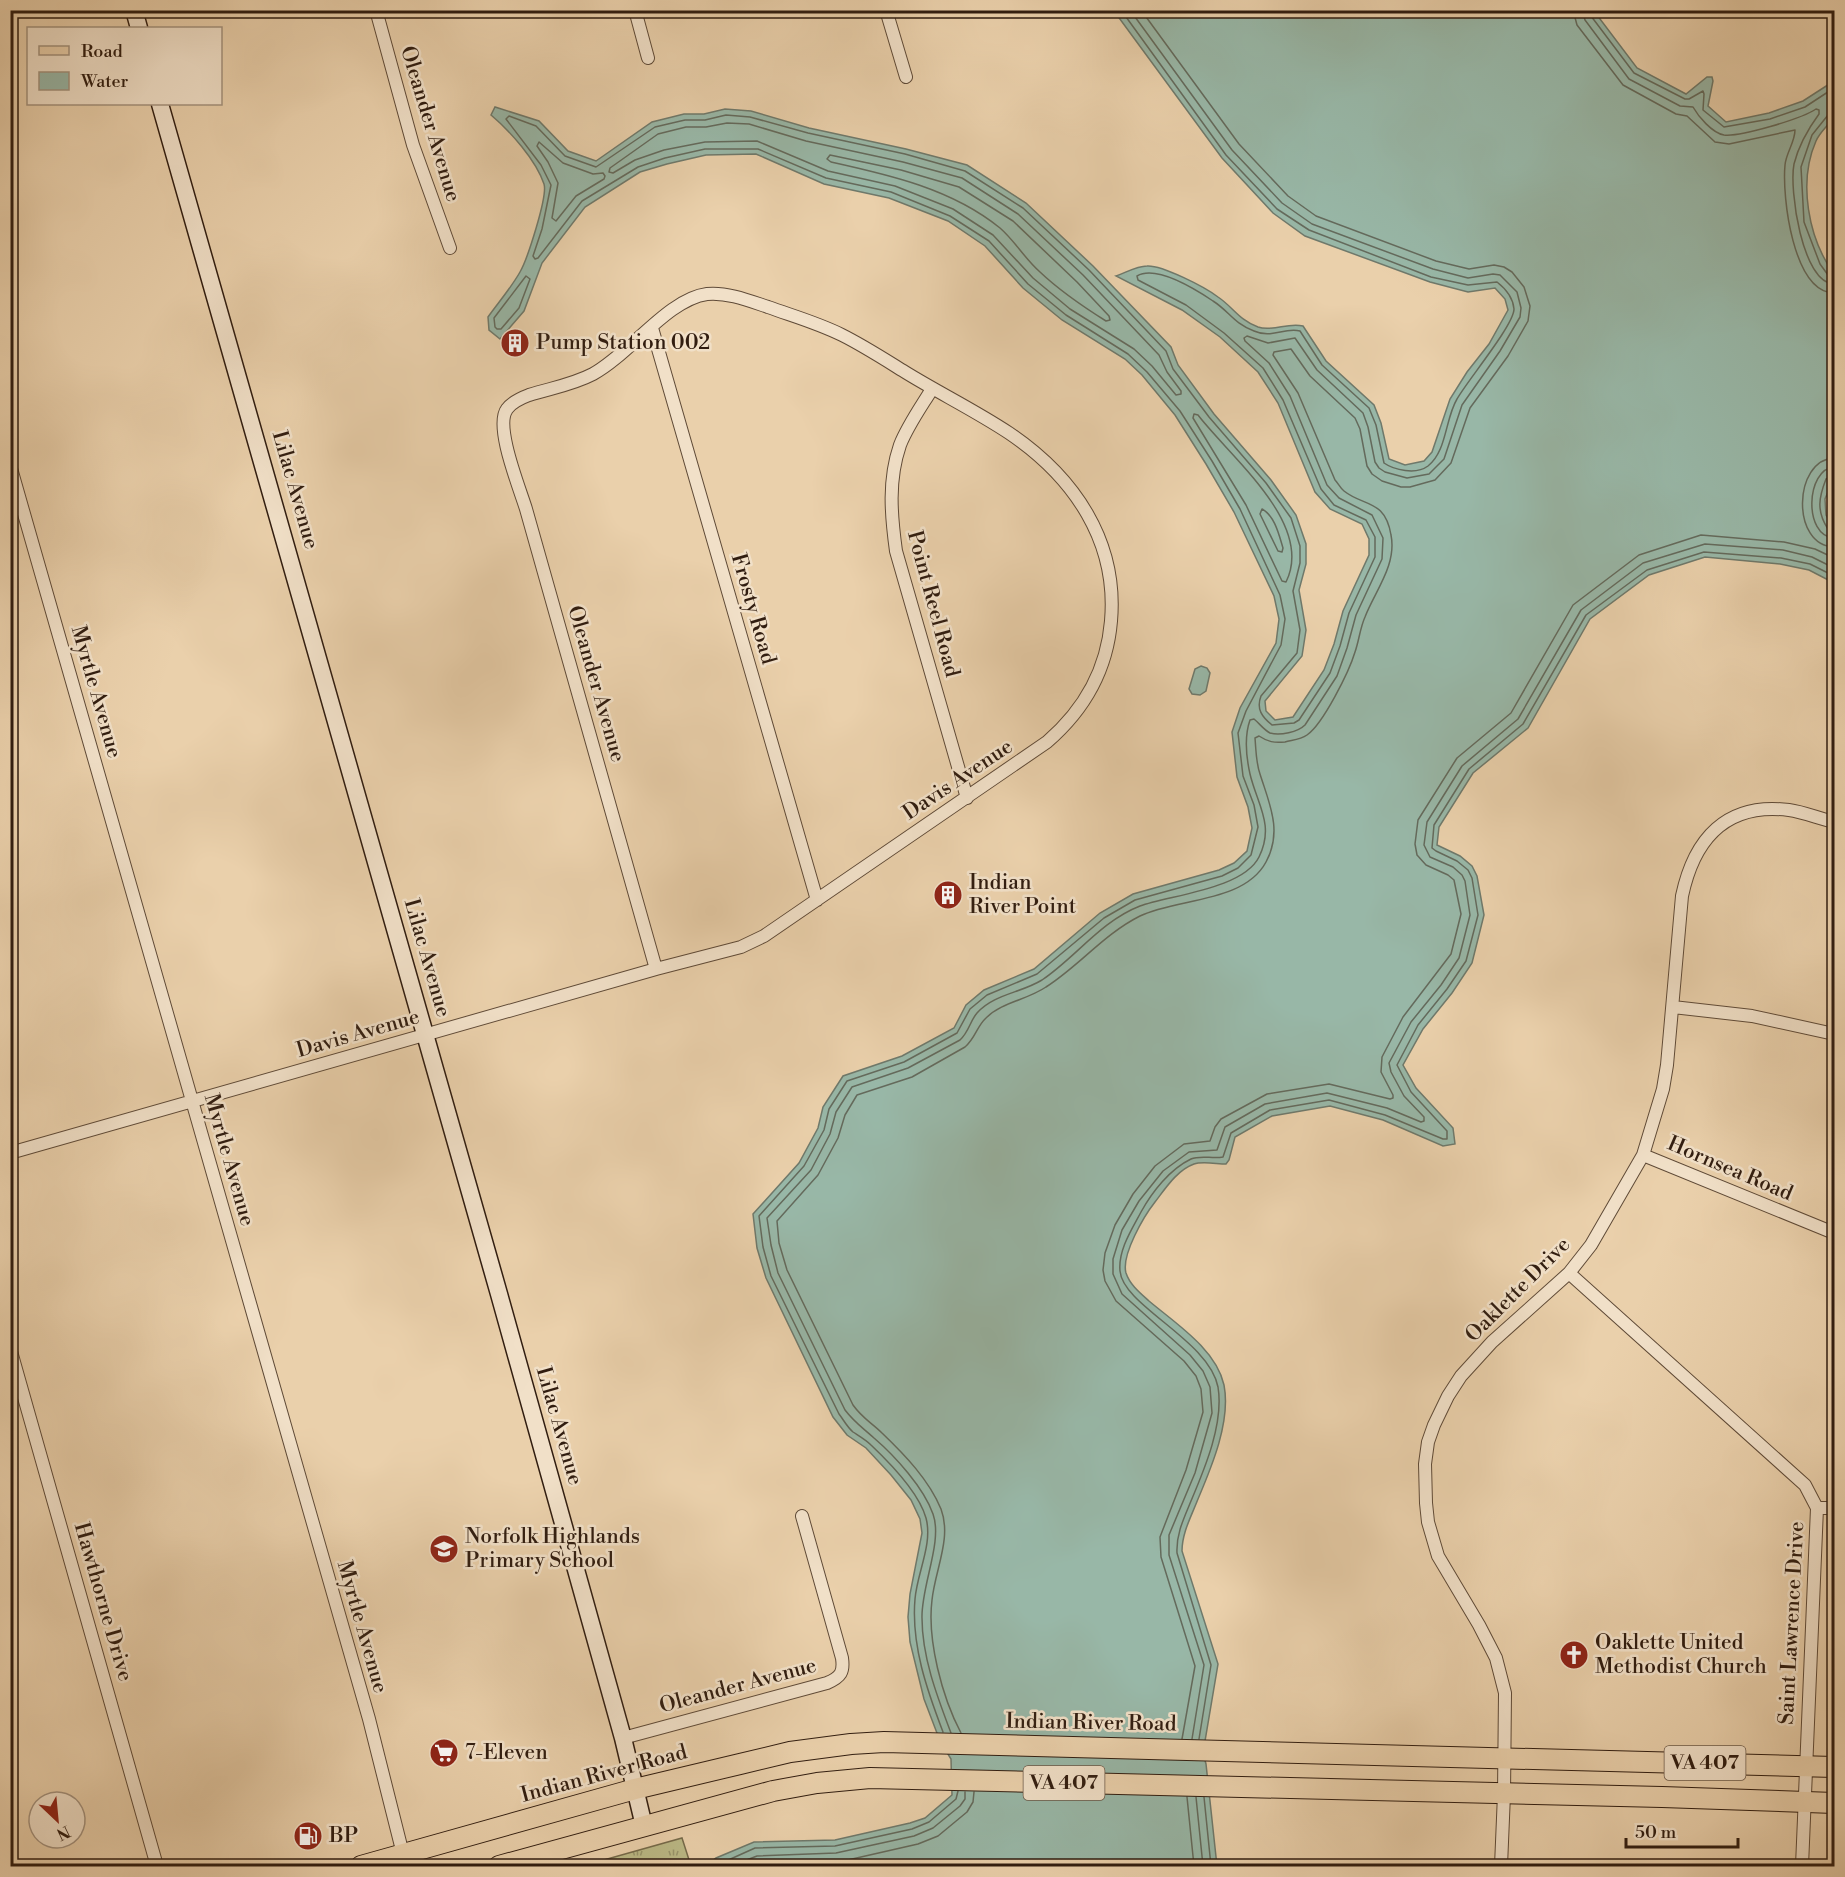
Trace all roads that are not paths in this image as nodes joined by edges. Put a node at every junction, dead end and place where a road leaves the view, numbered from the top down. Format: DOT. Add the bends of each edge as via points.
graph roads {
  1 [pos="134,10"];
  2 [pos="376,10"];
  3 [pos="635,10"];
  4 [pos="886,10"];
  5 [pos="139,27"];
  6 [pos="648,58"];
  7 [pos="906,77"];
  8 [pos="160,105"];
  9 [pos="450,248"];
  10 [pos="652,328"];
  11 [pos="932,389"];
  12 [pos="506,410"];
  13 [pos="10,465"];
  14 [pos="967,798"];
  15 [pos="1834,822"];
  16 [pos="817,900"];
  17 [pos="656,969"];
  18 [pos="1673,1007"];
  19 [pos="1834,1034"];
  20 [pos="426,1035"];
  21 [pos="193,1102"];
  22 [pos="10,1153"];
  23 [pos="1643,1155"];
  24 [pos="1834,1233"];
  25 [pos="1569,1273"];
  26 [pos="10,1348"];
  27 [pos="1817,1508"];
  28 [pos="1834,1508"];
  29 [pos="802,1516"];
  30 [pos="623,1738"];
  31 [pos="1504,1757"];
  32 [pos="1805,1766"];
  33 [pos="1834,1767"];
  34 [pos="635,1789"];
  35 [pos="1504,1794"];
  36 [pos="1804,1802"];
  37 [pos="1834,1803"];
  38 [pos="644,1826"];
  39 [pos="405,1861"];
  40 [pos="157,1866"];
  41 [pos="361,1866"];
  42 [pos="499,1866"];
  43 [pos="1501,1866"];
  44 [pos="1802,1866"];
  1 -- 5 [label="street"];
  2 -- 9 [label="street, Oleander Avenue" via="413,145"];
  3 -- 6 [label="street"];
  4 -- 7 [label="street"];
  8 -- 20 [label="street, Lilac Avenue"];
  10 -- 11 [label="street, Davis Avenue" via="664,315 691,299 723,294 819,325"];
  10 -- 12 [label="street, Davis Avenue" via="604,368 570,384 519,399"];
  10 -- 16 [label="street, Frosty Road"];
  11 -- 14 [label="street, Point Reel Road" via="900,446 893,474 892,519 896,551"];
  11 -- 14 [label="street, Davis Avenue" via="1009,433 1068,486 1102,541 1113,599 1110,641 1104,661 1076,713 1047,742"];
  12 -- 17 [label="street, Oleander Avenue" via="502,429 506,444"];
  13 -- 21 [label="street, Myrtle Avenue"];
  14 -- 16 [label="street, Davis Avenue"];
  15 -- 18 [label="street, Oaklette Drive" via="1790,810 1764,810 1726,822 1700,845 1686,875 1682,896"];
  16 -- 17 [label="street, Davis Avenue" via="741,947"];
  17 -- 20 [label="street, Davis Avenue"];
  18 -- 19 [label="street" via="1752,1016"];
  18 -- 23 [label="street, Oaklette Drive" via="1663,1089"];
  20 -- 21 [label="street, Davis Avenue"];
  20 -- 30 [label="street, Lilac Avenue"];
  21 -- 22 [label="street, Davis Avenue"];
  21 -- 39 [label="street, Myrtle Avenue" via="366,1708"];
  23 -- 24 [label="street, Hornsea Road"];
  23 -- 25 [label="street, Oaklette Drive" via="1591,1245"];
  25 -- 27 [label="street, Saint Lawrence Drive" via="1805,1485"];
  25 -- 31 [label="street, Oaklette Drive" via="1492,1342 1461,1376 1434,1425 1425,1464 1428,1522 1438,1556 1496,1658 1505,1694"];
  26 -- 40 [label="street, Hawthorne Drive"];
  27 -- 28 [label="street"];
  27 -- 32 [label="street, Saint Lawrence Drive"];
  29 -- 30 [label="street, Oleander Avenue" via="842,1658 839,1678"];
  30 -- 34 [label="street, Lilac Avenue"];
  31 -- 32 [label="main road, Indian River Road / VA 407"];
  31 -- 34 [label="main road, Indian River Road / VA 407" via="884,1742 790,1752"];
  31 -- 35 [label="street, Oaklette Drive"];
  32 -- 33 [label="main road, Indian River Road / VA 407"];
  32 -- 36 [label="street, Saint Lawrence Drive"];
  34 -- 38 [label="street, Lilac Avenue"];
  34 -- 39 [label="main road, Indian River Road / VA 407"];
  35 -- 36 [label="main road, VA 407"];
  35 -- 38 [label="main road, VA 407" via="870,1778 773,1791"];
  35 -- 43 [label="street, Oaklette Drive"];
  36 -- 37 [label="main road, VA 407"];
  36 -- 44 [label="street, Saint Lawrence Drive"];
  38 -- 42 [label="main road, VA 407"];
  39 -- 41 [label="main road, Indian River Road / VA 407"];
}
